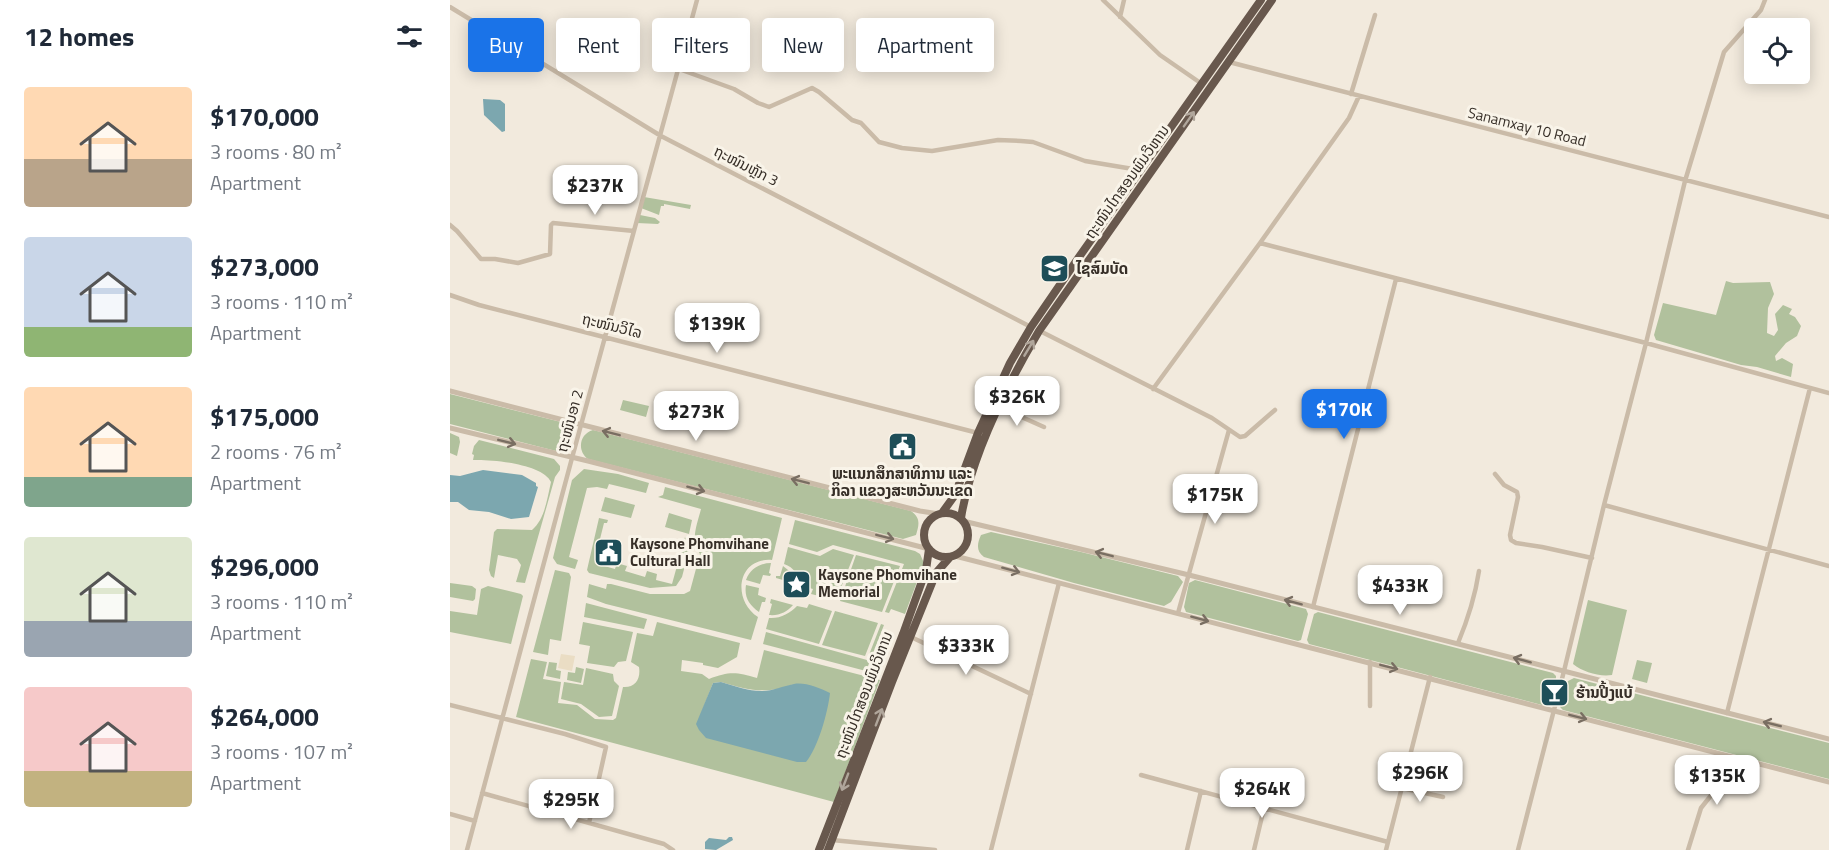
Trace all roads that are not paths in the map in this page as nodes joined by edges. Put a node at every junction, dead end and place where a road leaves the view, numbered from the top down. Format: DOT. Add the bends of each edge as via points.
graph roads {
  1 [pos="698,0"];
  2 [pos="1103,0"];
  3 [pos="1124,0"];
  4 [pos="1261,0"];
  5 [pos="1272,0"];
  6 [pos="1764,0"];
  7 [pos="450,7"];
  8 [pos="1375,15"];
  9 [pos="1120,17"];
  10 [pos="693,18"];
  11 [pos="1225,59"];
  12 [pos="678,72"];
  13 [pos="687,72"];
  14 [pos="1202,84"];
  15 [pos="1351,94"];
  16 [pos="1359,96"];
  17 [pos="661,136"];
  18 [pos="1140,172"];
  19 [pos="1685,181"];
  20 [pos="1829,217"];
  21 [pos="450,225"];
  22 [pos="1102,225"];
  23 [pos="1110,230"];
  24 [pos="634,231"];
  25 [pos="1260,243"];
  26 [pos="1396,279"];
  27 [pos="450,295"];
  28 [pos="1035,329"];
  29 [pos="605,337"];
  30 [pos="1646,343"];
  31 [pos="1810,388"];
  32 [pos="1153,389"];
  33 [pos="450,391"];
  34 [pos="1829,393"];
  35 [pos="999,407"];
  36 [pos="1275,410"];
  37 [pos="581,425"];
  38 [pos="1044,427"];
  39 [pos="450,428"];
  40 [pos="1229,430"];
  41 [pos="978,433"];
  42 [pos="572,458"];
  43 [pos="1495,474"];
  44 [pos="1604,505"];
  45 [pos="940,513"];
  46 [pos="962,519"];
  47 [pos="929,549"];
  48 [pos="1770,549"];
  49 [pos="953,556"];
  50 [pos="1592,558"];
  51 [pos="1829,566"];
  52 [pos="1479,571"];
  53 [pos="1189,575"];
  54 [pos="1059,583"];
  55 [pos="1313,607"];
  56 [pos="1178,613"];
  57 [pos="910,627"];
  58 [pos="911,637"];
  59 [pos="1458,643"];
  60 [pos="1370,662"];
  61 [pos="1564,671"];
  62 [pos="1430,678"];
  63 [pos="1031,694"];
  64 [pos="450,705"];
  65 [pos="1370,706"];
  66 [pos="1554,711"];
  67 [pos="1727,713"];
  68 [pos="502,719"];
  69 [pos="1829,739"];
  70 [pos="1740,759"];
  71 [pos="1141,775"];
  72 [pos="1829,782"];
  73 [pos="1402,788"];
  74 [pos="1201,791"];
  75 [pos="482,793"];
  76 [pos="1443,797"];
  77 [pos="1264,808"];
  78 [pos="450,814"];
  79 [pos="475,820"];
  80 [pos="589,823"];
  81 [pos="832,840"];
  82 [pos="1388,842"];
  83 [pos="467,850"];
  84 [pos="672,850"];
  85 [pos="819,850"];
  86 [pos="828,850"];
  87 [pos="935,850"];
  88 [pos="991,850"];
  89 [pos="1187,850"];
  90 [pos="1254,850"];
  91 [pos="1386,850"];
  92 [pos="1518,850"];
  93 [pos="1689,850"];
  1 -- 10 [label="street, ຖະໜົນອາ 2"];
  2 -- 9 [label="street"];
  3 -- 9 [label="street"];
  4 -- 11 [label="highway, ຖະໜົນໄກສອນພົມວິຫານ"];
  5 -- 11 [label="highway, ຖະໜົນໄກສອນພົມວິຫານ"];
  6 -- 19 [label="street" via="1761,10 1724,52"];
  7 -- 17 [label="street, ຖະໜົນຫຼັກ 3"];
  8 -- 15 [label="street"];
  9 -- 14 [label="street" via="1160,55"];
  11 -- 14 [label="highway, ຖະໜົນໄກສອນພົມວິຫານ"];
  11 -- 15 [label="street, Sanamxay 10 Road"];
  23 -- 11 [label="highway, ຖະໜົນໄກສອນພົມວິຫານ, one-way"];
  12 -- 17 [label="street, ຖະໜົນອາ 2"];
  13 -- 18 [label="street" via="769,107 812,88 861,123 879,142 902,148 932,151 998,140 1033,142 1085,161"];
  14 -- 18 [label="highway, ຖະໜົນໄກສອນພົມວິຫານ"];
  15 -- 16 [label="street, Sanamxay 10 Road"];
  16 -- 19 [label="street, Sanamxay 10 Road"];
  16 -- 25 [label="street" via="1348,118"];
  17 -- 24 [label="street, ຖະໜົນອາ 2"];
  17 -- 28 [label="street, ຖະໜົນຫຼັກ 3"];
  18 -- 22 [label="highway, ຖະໜົນໄກສອນພົມວິຫານ"];
  19 -- 20 [label="street, Sanamxay 10 Road"];
  19 -- 30 [label="street"];
  21 -- 24 [label="street" via="481,259 518,263 550,254 553,223"];
  22 -- 23 [label="highway"];
  22 -- 28 [label="highway, ຖະໜົນໄກສອນພົມວິຫານ"];
  23 -- 28 [label="highway, ຖະໜົນໄກສອນພົມວິຫານ"];
  24 -- 29 [label="street, ຖະໜົນອາ 2"];
  25 -- 26 [label="street"];
  25 -- 32 [label="street"];
  26 -- 30 [label="street"];
  26 -- 55 [label="street"];
  27 -- 29 [label="street, ຖະໜົນວິໄລ"];
  28 -- 32 [label="street, ຖະໜົນຫຼັກ 3"];
  35 -- 28 [label="highway, ຖະໜົນໄກສອນພົມວິຫານ, one-way"];
  28 -- 41 [label="highway, ຖະໜົນໄກສອນພົມວິຫານ" via="1010,363"];
  29 -- 37 [label="street, ຖະໜົນອາ 2"];
  29 -- 41 [label="street, ຖະໜົນວິໄລ"];
  30 -- 31 [label="street"];
  30 -- 44 [label="street"];
  31 -- 34 [label="street"];
  31 -- 48 [label="street"];
  32 -- 40 [label="street, ຖະໜົນຫຼັກ 3"];
  33 -- 37 [label="street"];
  35 -- 38 [label="street"];
  35 -- 46 [label="highway, ຖະໜົນໄກສອນພົມວິຫານ" via="965,498"];
  36 -- 40 [label="street" via="1245,436"];
  37 -- 42 [label="street, ຖະໜົນອາ 2"];
  45 -- 37 [label="street, one-way"];
  39 -- 42 [label="street, one-way"];
  40 -- 53 [label="street"];
  41 -- 45 [label="highway, ຖະໜົນໄກສອນພົມວິຫານ" via="955,495"];
  42 -- 47 [label="street, one-way"];
  42 -- 68 [label="street, ຖະໜົນອາ 2"];
  43 -- 50 [label="street" via="1517,492 1511,540"];
  44 -- 48 [label="street"];
  44 -- 50 [label="street"];
  45 -- 46 [label="highway"];
  45 -- 47 [label="highway" via="928,522 925,530"];
  46 -- 49 [label="highway" via="969,532 968,540 962,551"];
  53 -- 46 [label="street, one-way"];
  47 -- 49 [label="highway" via="939,556"];
  47 -- 57 [label="highway, ຖະໜົນໄກສອນພົມວິຫານ"];
  48 -- 51 [label="street"];
  48 -- 67 [label="street"];
  49 -- 54 [label="street, one-way"];
  49 -- 57 [label="highway, ຖະໜົນໄກສອນພົມວິຫານ" via="936,573"];
  50 -- 61 [label="street"];
  52 -- 59 [label="street"];
  55 -- 53 [label="street, one-way"];
  53 -- 56 [label="street"];
  54 -- 56 [label="street"];
  54 -- 63 [label="street"];
  55 -- 59 [label="street"];
  56 -- 60 [label="street, one-way"];
  57 -- 58 [label="highway, ຖະໜົນໄກສອນພົມວິຫານ"];
  57 -- 85 [label="highway, ຖະໜົນໄກສອນພົມວິຫານ, one-way"];
  58 -- 63 [label="street"];
  81 -- 58 [label="highway, ຖະໜົນໄກສອນພົມວິຫານ, one-way"];
  61 -- 59 [label="street, one-way"];
  60 -- 62 [label="street, one-way"];
  60 -- 65 [label="street"];
  61 -- 66 [label="street"];
  61 -- 67 [label="street"];
  62 -- 66 [label="street"];
  62 -- 73 [label="street"];
  63 -- 88 [label="street"];
  64 -- 68 [label="street"];
  66 -- 70 [label="street, one-way"];
  66 -- 92 [label="street"];
  69 -- 67 [label="street, one-way"];
  68 -- 75 [label="street, ຖະໜົນອາ 2"];
  68 -- 80 [label="street" via="606,747"];
  70 -- 72 [label="street"];
  70 -- 93 [label="street" via="1701,808"];
  71 -- 74 [label="street"];
  73 -- 76 [label="street"];
  73 -- 82 [label="street"];
  74 -- 77 [label="street"];
  74 -- 89 [label="street"];
  75 -- 79 [label="street, ຖະໜົນອາ 2"];
  75 -- 80 [label="street"];
  77 -- 82 [label="street"];
  77 -- 90 [label="street"];
  78 -- 79 [label="street"];
  79 -- 83 [label="street, ຖະໜົນອາ 2"];
  80 -- 84 [label="street" via="664,844"];
  81 -- 86 [label="highway, ຖະໜົນໄກສອນພົມວິຫານ"];
  81 -- 87 [label="street"];
  82 -- 91 [label="street"];
}
